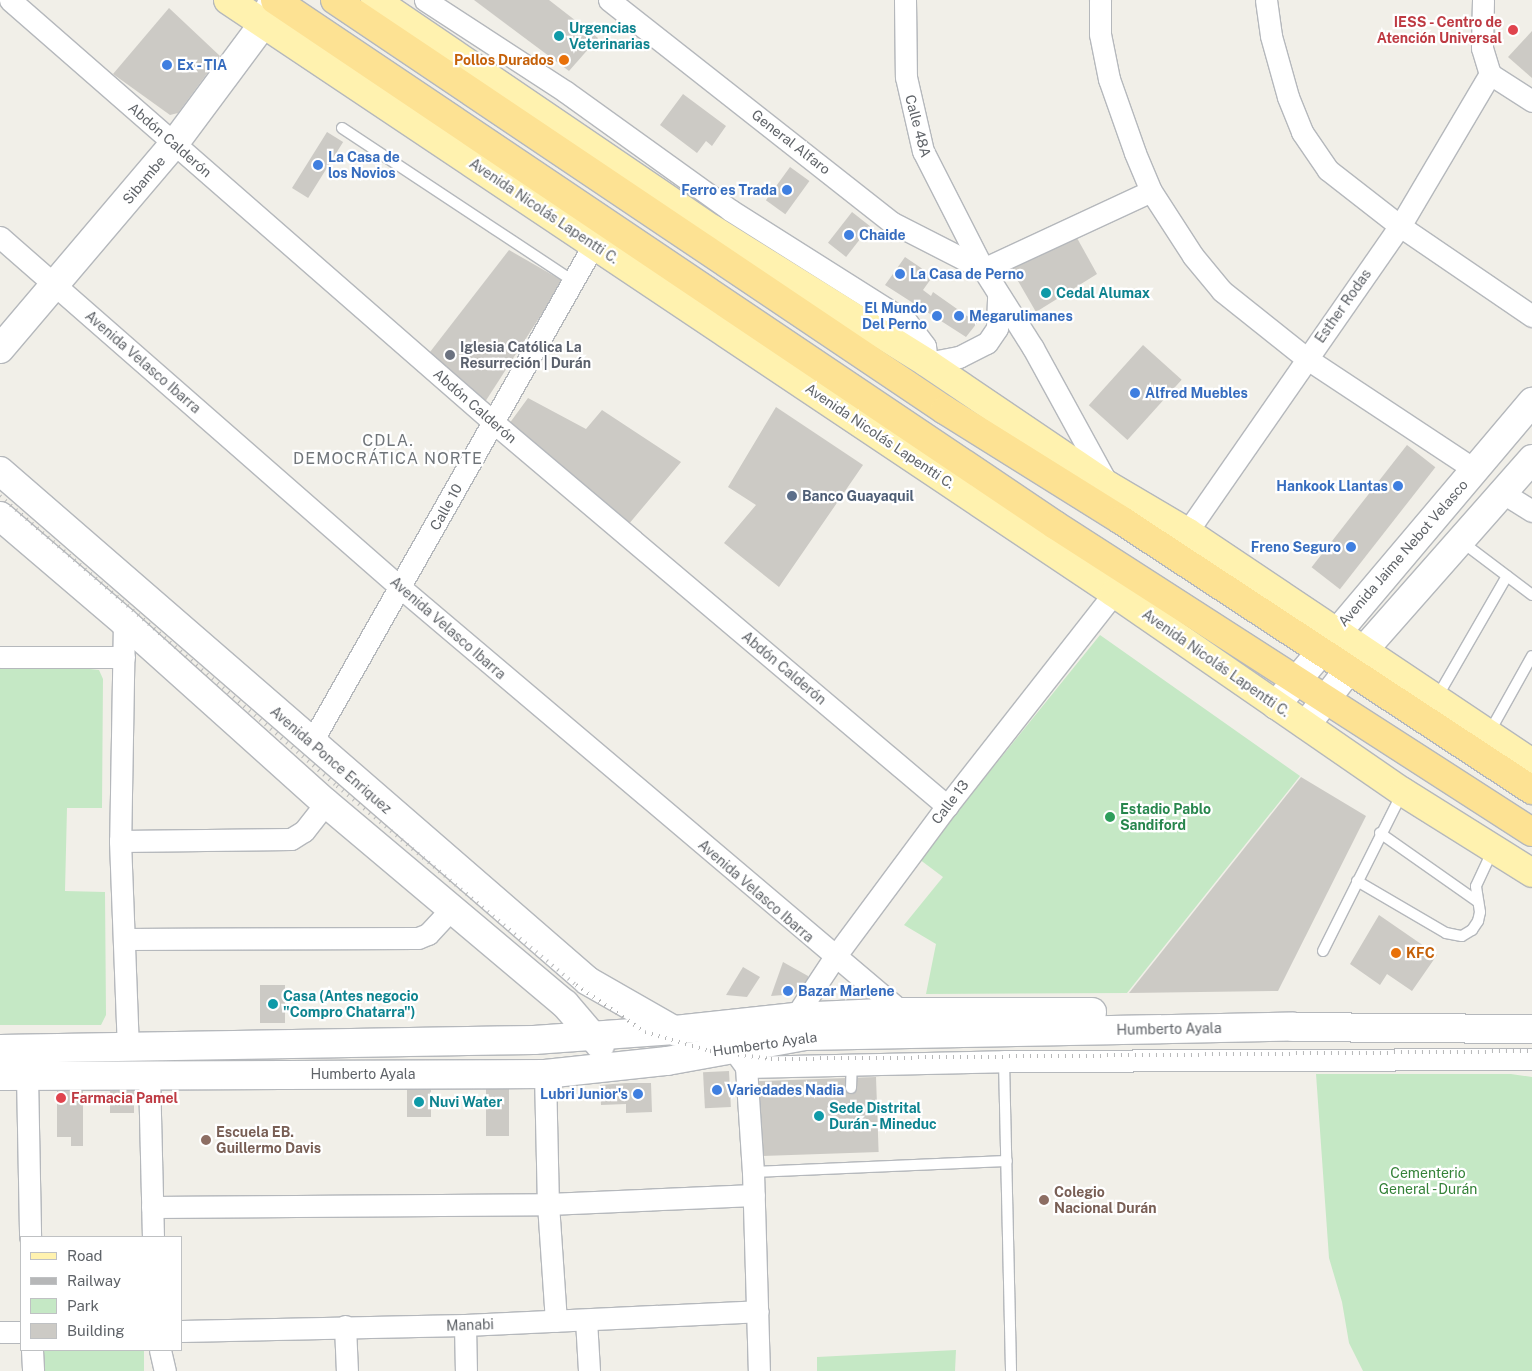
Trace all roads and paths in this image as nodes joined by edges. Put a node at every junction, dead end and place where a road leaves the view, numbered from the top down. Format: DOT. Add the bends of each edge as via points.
graph roads {
  1 [pos="10,0"];
  2 [pos="228,0"];
  3 [pos="335,0"];
  4 [pos="375,0"];
  5 [pos="425,0"];
  6 [pos="609,0"];
  7 [pos="1100,0"];
  8 [pos="1266,0"];
  9 [pos="1481,0"];
  10 [pos="904,1"];
  11 [pos="271,8"];
  12 [pos="1490,74"];
  13 [pos="1532,102"];
  14 [pos="342,128"];
  15 [pos="174,144"];
  16 [pos="1151,191"];
  17 [pos="649,199"];
  18 [pos="1400,226"];
  19 [pos="0,237"];
  20 [pos="594,244"];
  21 [pos="983,269"];
  22 [pos="572,280"];
  23 [pos="55,286"];
  24 [pos="998,294"];
  25 [pos="1532,316"];
  26 [pos="0,349"];
  27 [pos="1306,358"];
  28 [pos="927,364"];
  29 [pos="1532,402"];
  30 [pos="493,422"];
  31 [pos="1532,459"];
  32 [pos="1475,470"];
  33 [pos="0,471"];
  34 [pos="1108,486"];
  35 [pos="1503,493"];
  36 [pos="1532,511"];
  37 [pos="0,516"];
  38 [pos="1187,532"];
  39 [pos="1462,542"];
  40 [pos="1507,576"];
  41 [pos="401,588"];
  42 [pos="1114,593"];
  43 [pos="1532,595"];
  44 [pos="124,622"];
  45 [pos="1327,642"];
  46 [pos="1532,656"];
  47 [pos="0,657"];
  48 [pos="124,657"];
  49 [pos="1356,661"];
  50 [pos="1296,679"];
  51 [pos="1327,699"];
  52 [pos="1436,699"];
  53 [pos="1276,704"];
  54 [pos="1306,725"];
  55 [pos="1488,734"];
  56 [pos="311,743"];
  57 [pos="1532,763"];
  58 [pos="1532,790"];
  59 [pos="1403,792"];
  60 [pos="326,803"];
  61 [pos="947,806"];
  62 [pos="1532,832"];
  63 [pos="1380,834"];
  64 [pos="120,841"];
  65 [pos="1493,850"];
  66 [pos="1532,873"];
  67 [pos="1357,880"];
  68 [pos="1478,902"];
  69 [pos="453,907"];
  70 [pos="124,939"];
  71 [pos="1323,950"];
  72 [pos="834,958"];
  73 [pos="1532,1011"];
  74 [pos="902,1012"];
  75 [pos="796,1017"];
  76 [pos="1532,1029"];
  77 [pos="675,1030"];
  78 [pos="594,1035"];
  79 [pos="128,1046"];
  80 [pos="731,1047"];
  81 [pos="0,1049"];
  82 [pos="691,1056"];
  83 [pos="1532,1059"];
  84 [pos="1004,1061"];
  85 [pos="852,1063"];
  86 [pos="615,1068"];
  87 [pos="149,1074"];
  88 [pos="545,1074"];
  89 [pos="27,1075"];
  90 [pos="0,1076"];
  91 [pos="851,1088"];
  92 [pos="1007,1161"];
  93 [pos="753,1172"];
  94 [pos="754,1195"];
  95 [pos="548,1204"];
  96 [pos="152,1207"];
  97 [pos="30,1236"];
  98 [pos="153,1236"];
  99 [pos="758,1310"];
  100 [pos="586,1320"];
  101 [pos="556,1321"];
  102 [pos="465,1325"];
  103 [pos="346,1326"];
  104 [pos="182,1331"];
  105 [pos="0,1332"];
  106 [pos="20,1332"];
  107 [pos="32,1351"];
  108 [pos="160,1351"];
  109 [pos="32,1371"];
  110 [pos="165,1371"];
  111 [pos="347,1371"];
  112 [pos="466,1371"];
  113 [pos="589,1371"];
  114 [pos="759,1371"];
  115 [pos="1011,1371"];
  1 -- 15 [label="street, Abdón Calderón"];
  2 -- 11 [label="main road, Avenida Nicolás Lapentti C."];
  3 -- 17 [label="highway"];
  4 -- 17 [label="main road"];
  5 -- 28 [label="street" via="566,92 730,210 907,322 925,346"];
  6 -- 21 [label="street, General Alfaro" via="891,222"];
  7 -- 16 [label="street" via="1100,34 1109,79"];
  8 -- 18 [label="street" via="1270,36 1302,132 1328,170"];
  9 -- 12 [label="street" via="1482,48"];
  10 -- 21 [label="street, Calle 48A" via="906,77 923,151"];
  11 -- 15 [label="street, Sibambe"];
  11 -- 20 [label="main road, Avenida Nicolás Lapentti C."];
  11 -- 50 [label="highway, Avenida Nicolás Lapentti C." via="1055,525"];
  12 -- 13 [label="street"];
  12 -- 18 [label="street, Esther Rodas"];
  14 -- 22 [label="lane"];
  15 -- 23 [label="street, Sibambe"];
  15 -- 30 [label="street, Abdón Calderón"];
  16 -- 21 [label="street"];
  16 -- 27 [label="street" via="1193,256 1222,291"];
  17 -- 28 [label="main road"];
  17 -- 45 [label="highway" via="945,410 1120,520"];
  18 -- 25 [label="street"];
  18 -- 27 [label="street, Esther Rodas"];
  19 -- 23 [label="street, Avenida Velasco Ibarra"];
  20 -- 22 [label="street, Calle 10"];
  20 -- 42 [label="main road, Avenida Nicolás Lapentti C."];
  21 -- 24 [label="street, Calle 48A"];
  22 -- 30 [label="street, Calle 10"];
  23 -- 26 [label="street, Sibambe"];
  23 -- 41 [label="street, Avenida Velasco Ibarra"];
  24 -- 28 [label="street" via="997,328 987,343 959,357"];
  24 -- 34 [label="street, Calle 48A" via="1033,348"];
  27 -- 32 [label="street"];
  27 -- 38 [label="street, Esther Rodas"];
  28 -- 34 [label="main road"];
  29 -- 32 [label="street, Avenida Jaime Nebot Velasco"];
  30 -- 41 [label="street, Calle 10"];
  30 -- 61 [label="street, Abdón Calderón"];
  31 -- 35 [label="street"];
  32 -- 45 [label="street, Avenida Jaime Nebot Velasco"];
  33 -- 56 [label="street, Avenida Ponce Enriquez"];
  34 -- 38 [label="main road"];
  35 -- 36 [label="street"];
  35 -- 39 [label="street"];
  37 -- 44 [label="street"];
  38 -- 45 [label="main road"];
  39 -- 40 [label="lane"];
  39 -- 49 [label="street"];
  40 -- 43 [label="lane"];
  40 -- 52 [label="lane"];
  41 -- 56 [label="street, Calle 10"];
  41 -- 72 [label="street, Avenida Velasco Ibarra"];
  42 -- 53 [label="main road, Avenida Nicolás Lapentti C."];
  42 -- 61 [label="street, Calle 13"];
  44 -- 48 [label="street"];
  44 -- 60 [label="street"];
  45 -- 49 [label="highway"];
  45 -- 50 [label="street, Avenida Jaime Nebot Velasco"];
  46 -- 55 [label="lane"];
  47 -- 48 [label="street"];
  48 -- 64 [label="street"];
  49 -- 51 [label="street"];
  49 -- 52 [label="main road"];
  49 -- 58 [label="highway"];
  50 -- 51 [label="highway, Avenida Nicolás Lapentti C."];
  50 -- 53 [label="street, Avenida Jaime Nebot Velasco"];
  51 -- 54 [label="street"];
  51 -- 62 [label="highway, Avenida Nicolás Lapentti C."];
  52 -- 55 [label="main road"];
  53 -- 54 [label="main road, Avenida Nicolás Lapentti C."];
  54 -- 59 [label="main road, Avenida Nicolás Lapentti C."];
  55 -- 57 [label="main road"];
  56 -- 77 [label="street, Avenida Ponce Enriquez" via="588,981"];
  59 -- 63 [label="lane"];
  59 -- 65 [label="main road, Avenida Nicolás Lapentti C."];
  60 -- 64 [label="street" via="304,831 291,839"];
  60 -- 69 [label="street"];
  61 -- 72 [label="street, Calle 13"];
  63 -- 67 [label="lane"];
  63 -- 68 [label="lane"];
  64 -- 70 [label="street"];
  65 -- 66 [label="main road, Avenida Nicolás Lapentti C."];
  65 -- 68 [label="lane" via="1476,886"];
  67 -- 68 [label="lane" via="1454,937 1472,930 1480,912"];
  67 -- 71 [label="lane"];
  69 -- 70 [label="street" via="428,934 418,938"];
  69 -- 78 [label="street" via="565,1004"];
  70 -- 79 [label="street"];
  72 -- 74 [label="street, Avenida Velasco Ibarra"];
  72 -- 75 [label="street, Calle 13"];
  73 -- 74 [label="street, Humberto Ayala"];
  74 -- 75 [label="street, Humberto Ayala"];
  75 -- 80 [label="street, Humberto Ayala"];
  76 -- 80 [label="street, Humberto Ayala" via="1293,1027 804,1036"];
  77 -- 78 [label="street, Humberto Ayala"];
  77 -- 80 [label="street, Humberto Ayala"];
  77 -- 82 [label="street"];
  78 -- 79 [label="street, Humberto Ayala" via="534,1040"];
  78 -- 86 [label="street"];
  79 -- 81 [label="street, Humberto Ayala"];
  80 -- 82 [label="street, Humberto Ayala"];
  80 -- 85 [label="street"];
  80 -- 93 [label="street"];
  82 -- 86 [label="street, Humberto Ayala"];
  83 -- 84 [label="street"];
  84 -- 85 [label="street"];
  84 -- 92 [label="lane"];
  85 -- 91 [label="lane"];
  86 -- 88 [label="street, Humberto Ayala"];
  87 -- 88 [label="street, Humberto Ayala"];
  87 -- 89 [label="street, Humberto Ayala"];
  87 -- 96 [label="street"];
  88 -- 95 [label="street"];
  89 -- 90 [label="street, Humberto Ayala"];
  89 -- 97 [label="street"];
  92 -- 93 [label="lane"];
  92 -- 115 [label="lane"];
  93 -- 94 [label="street"];
  94 -- 95 [label="street"];
  94 -- 99 [label="street"];
  95 -- 96 [label="street"];
  95 -- 101 [label="street"];
  96 -- 98 [label="street"];
  99 -- 100 [label="street, Manabi"];
  99 -- 114 [label="street"];
  100 -- 101 [label="street, Manabi"];
  100 -- 113 [label="street"];
  101 -- 102 [label="street, Manabi"];
  102 -- 103 [label="street, Manabi"];
  102 -- 112 [label="street"];
  103 -- 104 [label="street, Manabi"];
  103 -- 111 [label="street"];
  105 -- 106 [label="street"];
  107 -- 109 [label="street"];
  108 -- 110 [label="street"];
}
